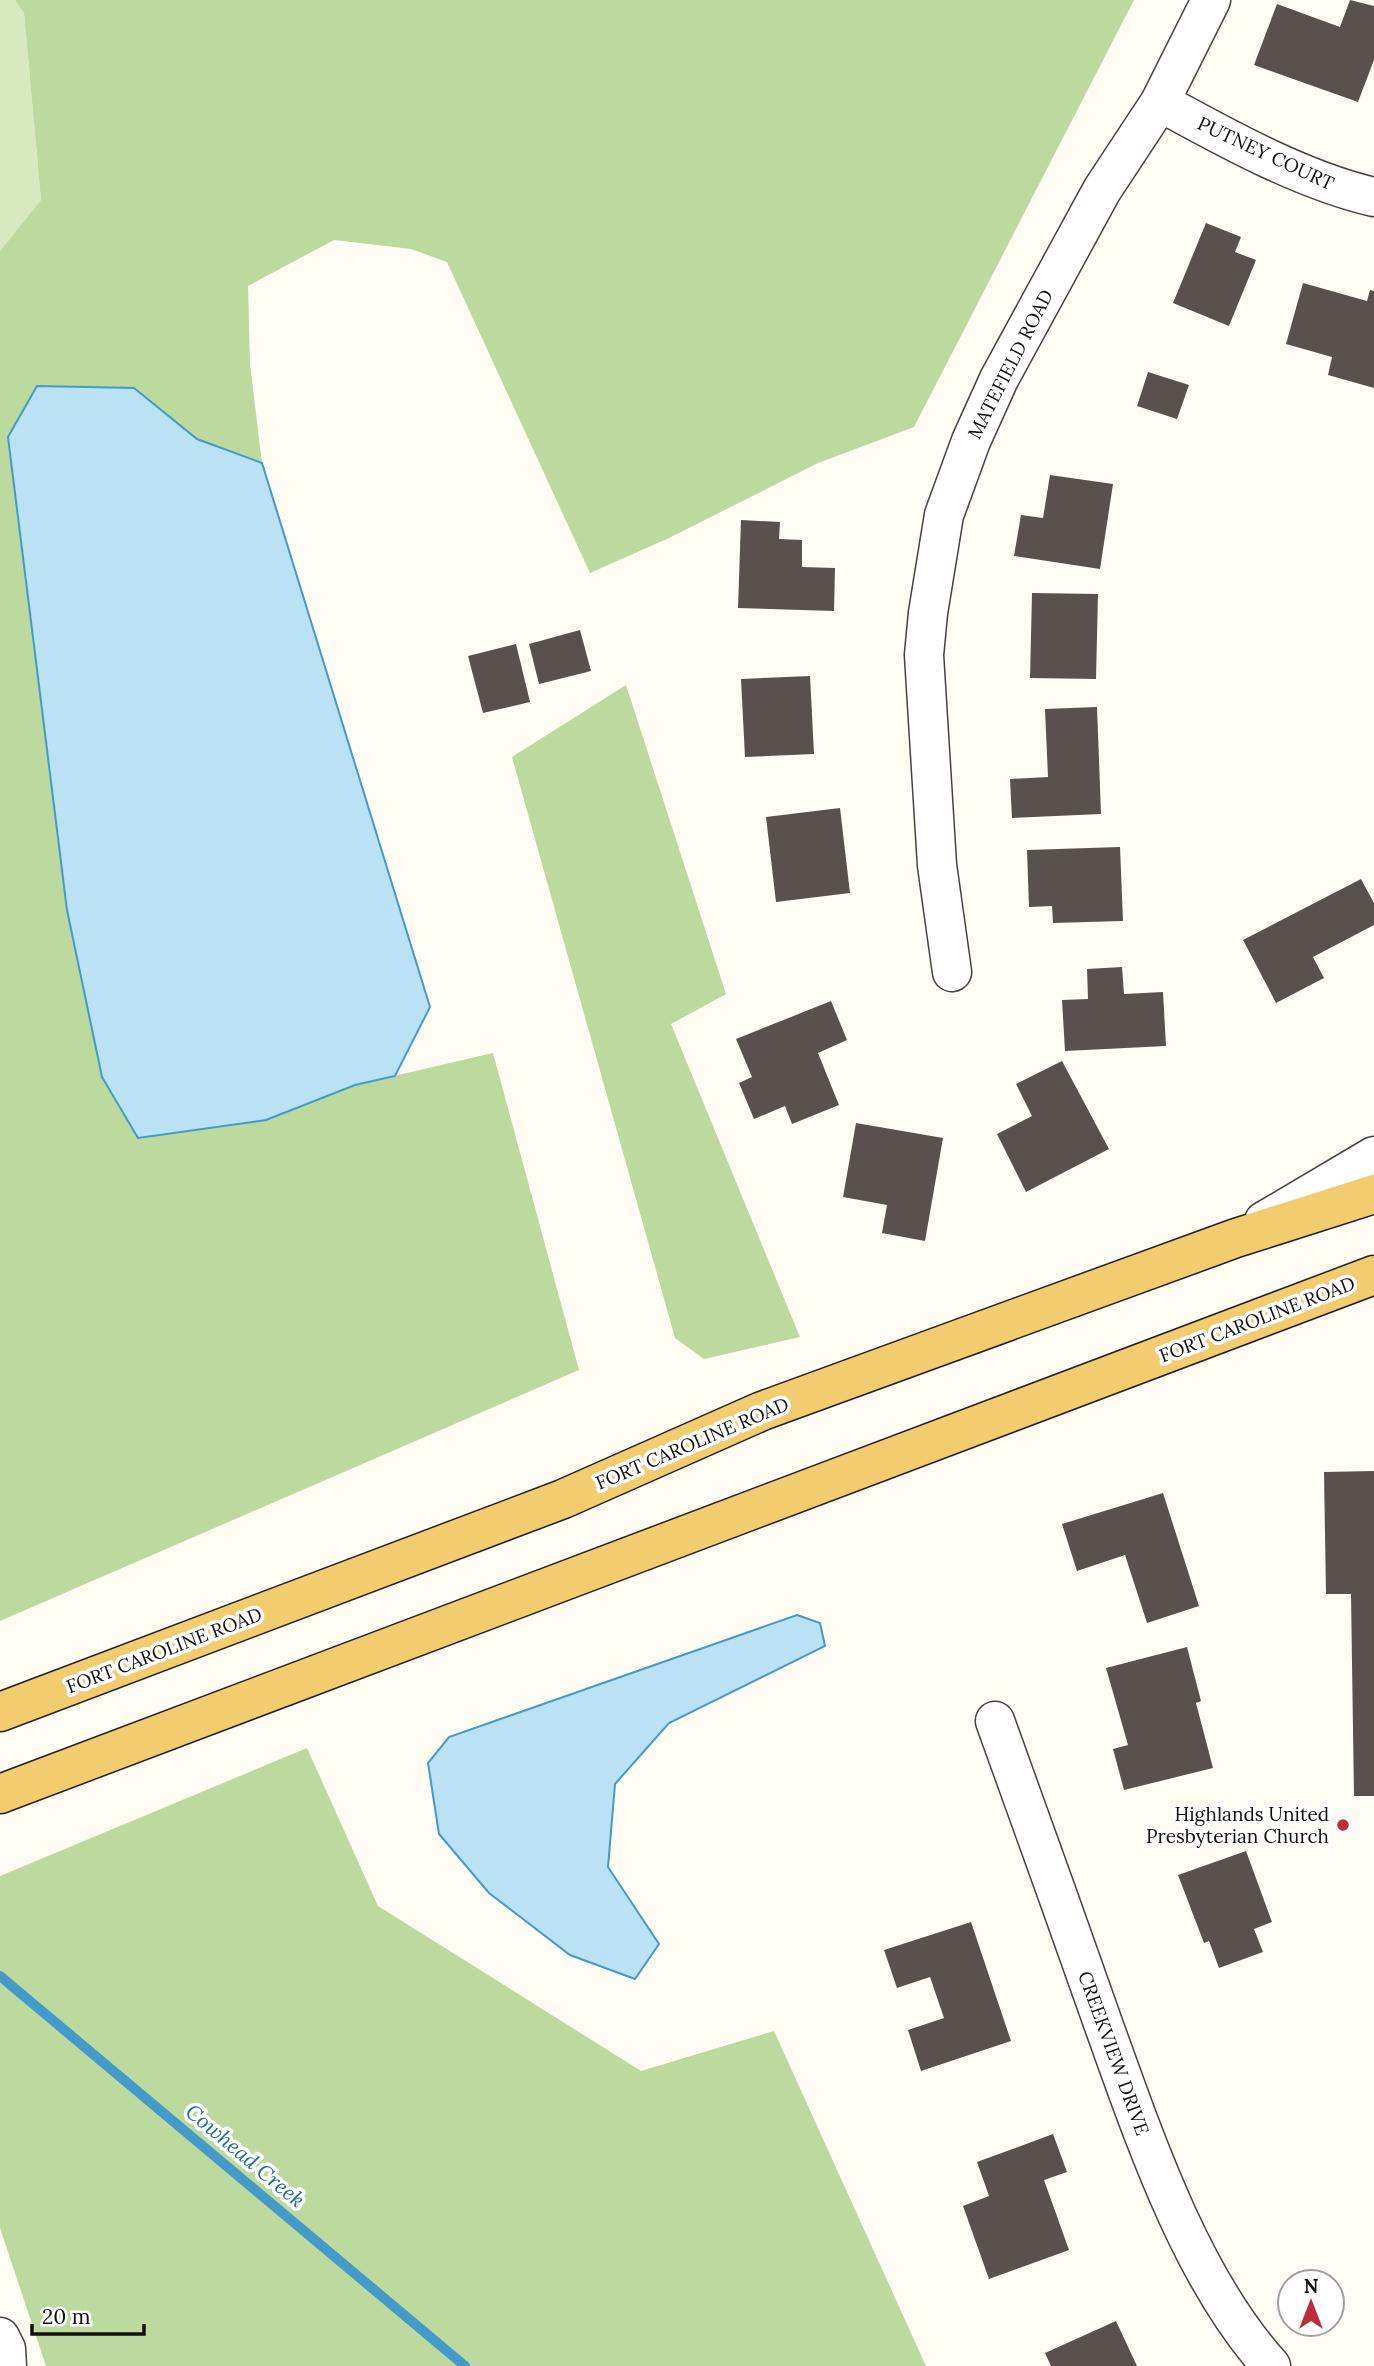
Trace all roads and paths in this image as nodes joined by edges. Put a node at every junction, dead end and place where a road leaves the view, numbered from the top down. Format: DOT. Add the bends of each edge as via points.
graph roads {
  1 [pos="1211,0"];
  2 [pos="1160,102"];
  3 [pos="1374,197"];
  4 [pos="952,972"];
  5 [pos="1374,1156"];
  6 [pos="1374,1194"];
  7 [pos="1236,1238"];
  8 [pos="1374,1275"];
  9 [pos="0,1712"];
  10 [pos="995,1721"];
  11 [pos="0,1794"];
  12 [pos="0,2337"];
  13 [pos="7,2366"];
  14 [pos="1271,2366"];
  1 -- 2 [label="street, MATEFIELD ROAD"];
  2 -- 3 [label="street, PUTNEY COURT" via="1234,141"];
  2 -- 4 [label="street, MATEFIELD ROAD" via="1102,190 999,379 944,515 925,655 937,865"];
  5 -- 7 [label="street, FORT CAROLINE ROAD"];
  6 -- 7 [label="main road"];
  7 -- 9 [label="main road, FORT CAROLINE ROAD" via="762,1411 563,1499"];
  8 -- 11 [label="main road, FORT CAROLINE ROAD"];
  10 -- 14 [label="street, CREEKVIEW DRIVE" via="1157,2174 1249,2342"];
  12 -- 13 [label="street"];
}
